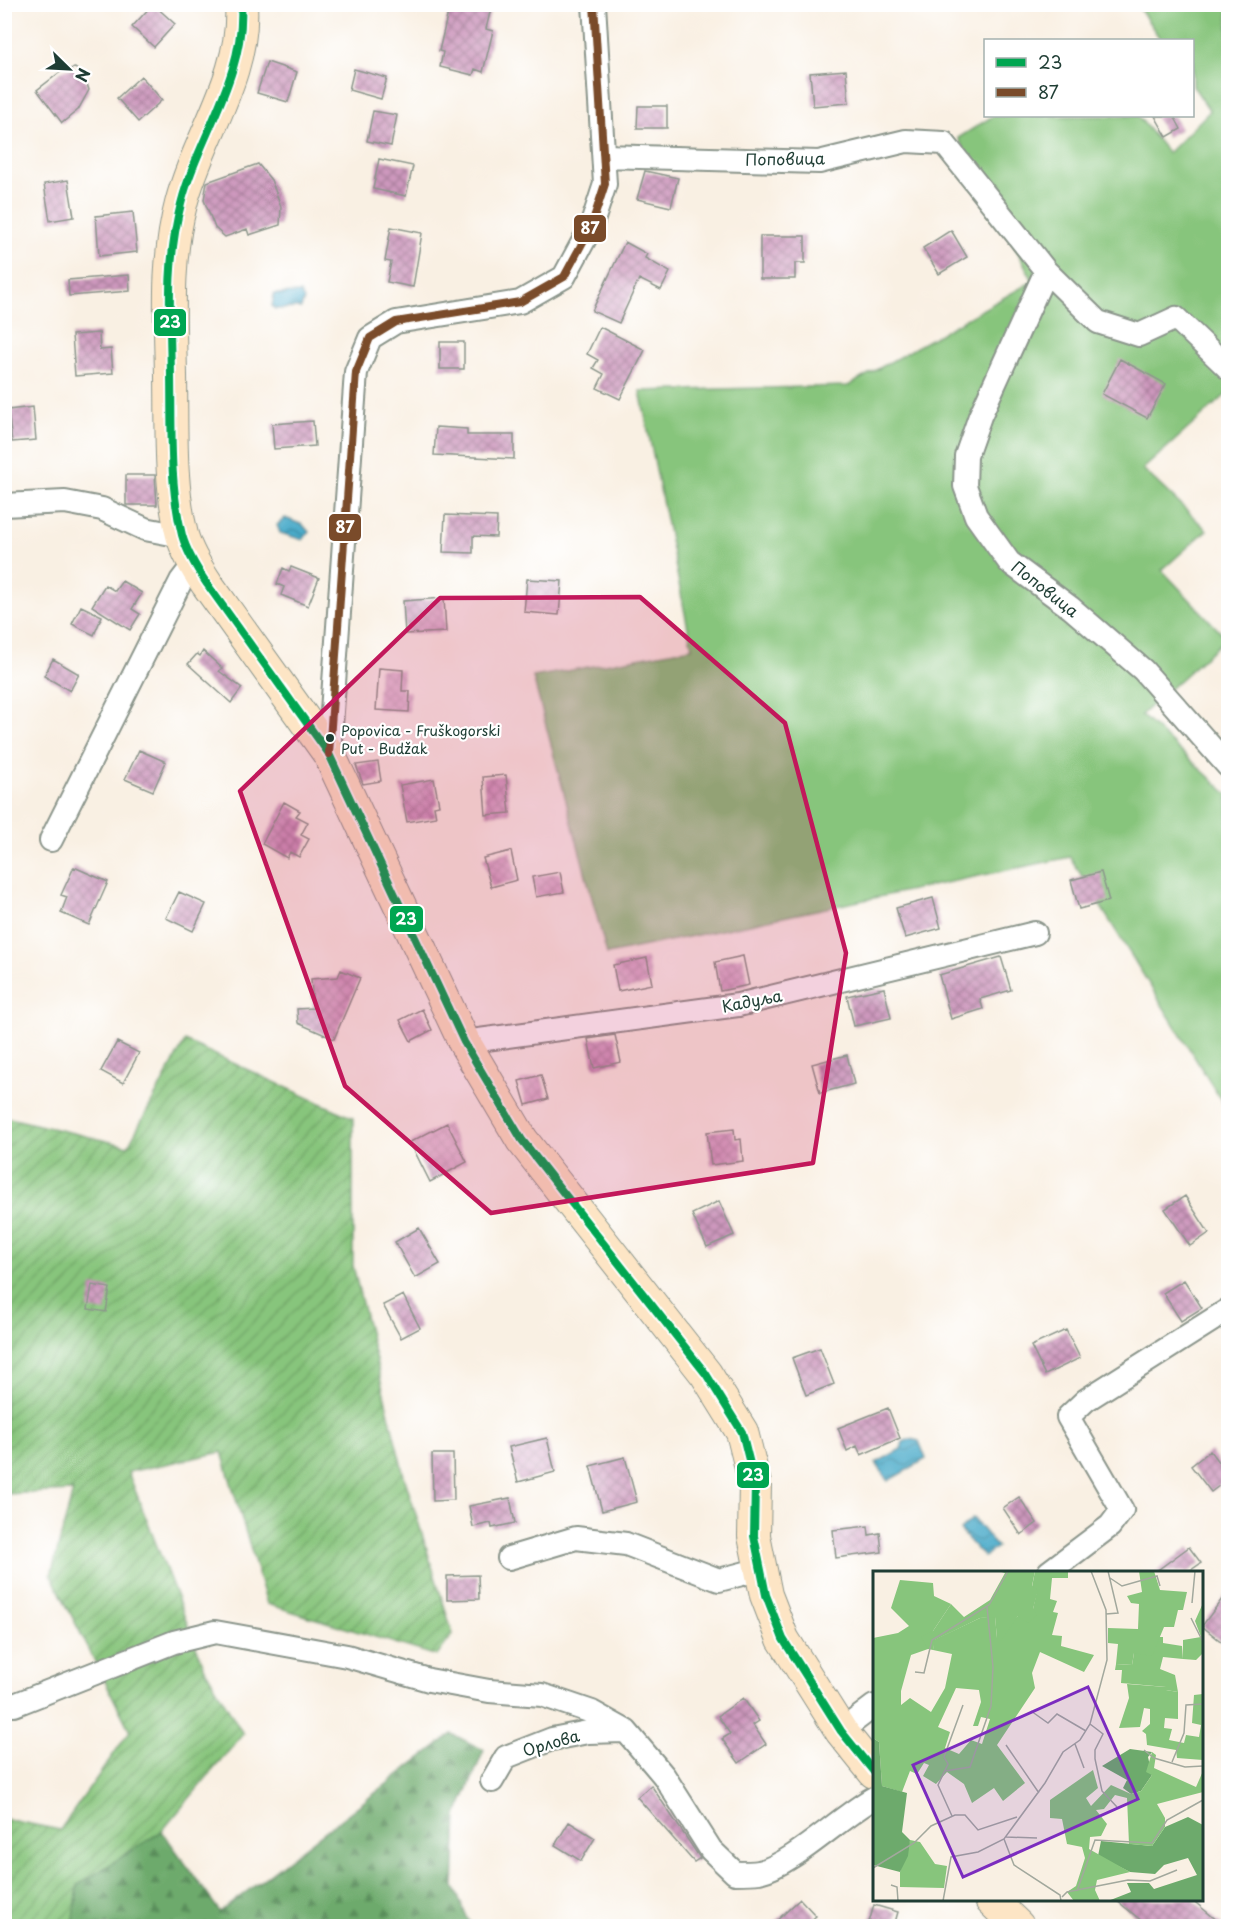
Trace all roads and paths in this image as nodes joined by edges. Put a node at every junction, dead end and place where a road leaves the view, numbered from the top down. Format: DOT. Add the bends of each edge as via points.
graph roads {
  1 [pos="241,4"];
  2 [pos="594,4"];
  3 [pos="605,156"];
  4 [pos="1046,271"];
  5 [pos="1228,368"];
  6 [pos="4,505"];
  7 [pos="188,550"];
  8 [pos="329,754"];
  9 [pos="1228,766"];
  10 [pos="51,840"];
  11 [pos="1035,933"];
  12 [pos="464,1042"];
  13 [pos="1228,1310"];
  14 [pos="509,1558"];
  15 [pos="761,1569"];
  16 [pos="1050,1571"];
  17 [pos="15,1705"];
  18 [pos="873,1707"];
  19 [pos="626,1731"];
  20 [pos="841,1731"];
  21 [pos="873,1771"];
  22 [pos="492,1781"];
  23 [pos="873,1799"];
  24 [pos="993,1901"];
  25 [pos="1018,1926"];
  1 -- 7 [label="street" via="236,56 184,194 173,241 172,475"];
  2 -- 3 [label="street"];
  3 -- 4 [label="street, Поповица" via="819,162 906,141 944,143"];
  3 -- 8 [label="street" via="605,184 591,227 564,277 520,302 396,322 370,338 356,372"];
  4 -- 5 [label="street, Поповица" via="1098,322 1139,335 1176,318"];
  4 -- 9 [label="street, Поповица" via="980,416 966,456 965,486 976,516 1009,562 1071,608 1143,670"];
  6 -- 7 [label="street" via="74,504 102,509"];
  7 -- 8 [label="street"];
  7 -- 10 [label="street" via="181,581"];
  8 -- 12 [label="street"];
  11 -- 12 [label="street, Кадуља" via="738,1005"];
  12 -- 15 [label="street" via="522,1140 705,1374 742,1432 755,1484 754,1536"];
  13 -- 16 [label="street" via="1086,1400 1068,1417 1122,1510 1110,1526"];
  14 -- 15 [label="street" via="576,1538 626,1544 719,1580"];
  15 -- 20 [label="street" via="766,1595 783,1639"];
  17 -- 19 [label="street" via="174,1642 215,1632 347,1656 429,1680 489,1691 542,1695 592,1712"];
  18 -- 20 [label="street"];
  19 -- 22 [label="street, Орлова" via="588,1732 552,1739 506,1757"];
  19 -- 23 [label="street" via="664,1776 711,1850 735,1873 760,1872 799,1851"];
  20 -- 21 [label="street"];
  24 -- 25 [label="street"];
}
